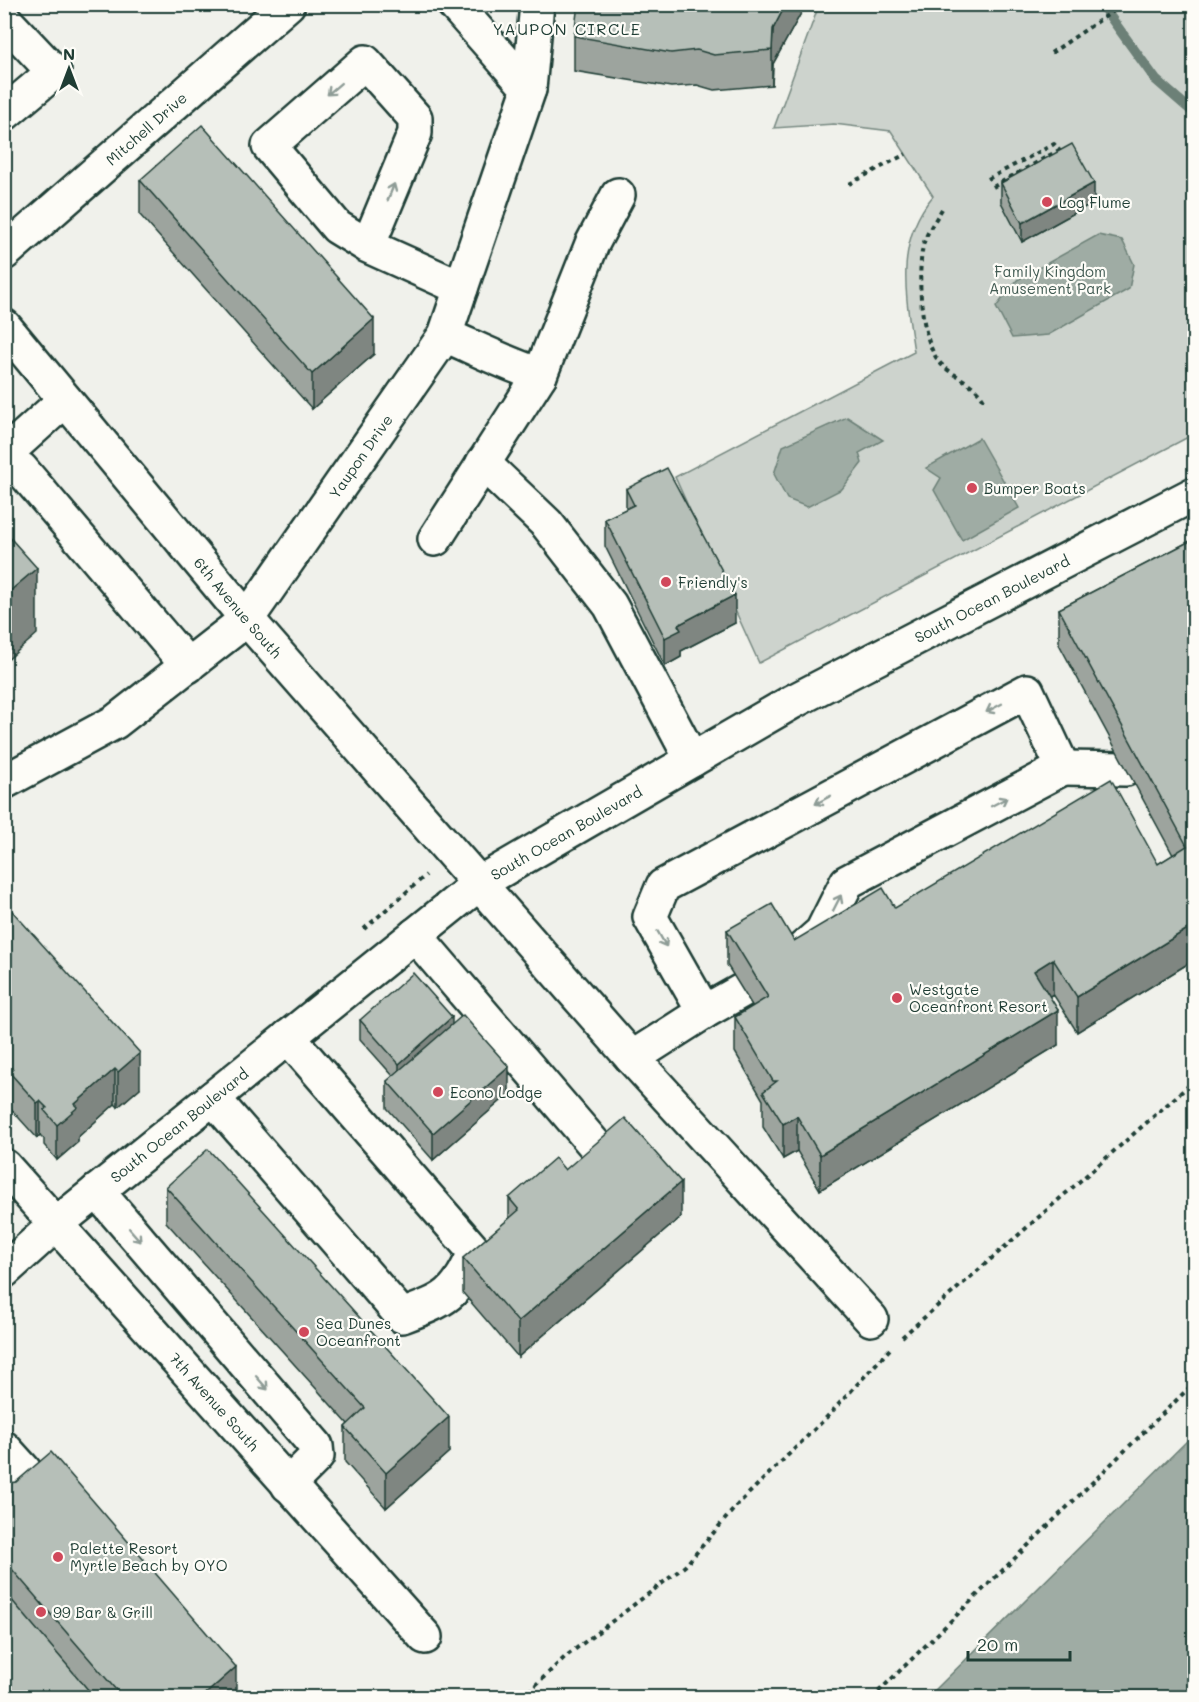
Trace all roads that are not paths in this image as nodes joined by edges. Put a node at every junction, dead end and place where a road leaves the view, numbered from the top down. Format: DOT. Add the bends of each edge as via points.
graph roads {
  1 [pos="288,4"];
  2 [pos="454,4"];
  3 [pos="537,4"];
  4 [pos="4,19"];
  5 [pos="529,89"];
  6 [pos="4,114"];
  7 [pos="618,195"];
  8 [pos="368,246"];
  9 [pos="4,253"];
  10 [pos="461,288"];
  11 [pos="4,326"];
  12 [pos="445,335"];
  13 [pos="540,375"];
  14 [pos="65,400"];
  15 [pos="13,462"];
  16 [pos="483,463"];
  17 [pos="1194,494"];
  18 [pos="435,538"];
  19 [pos="247,619"];
  20 [pos="188,666"];
  21 [pos="1194,732"];
  22 [pos="692,760"];
  23 [pos="1063,768"];
  24 [pos="4,782"];
  25 [pos="481,882"];
  26 [pos="415,935"];
  27 [pos="786,962"];
  28 [pos="742,990"];
  29 [pos="704,1012"];
  30 [pos="288,1037"];
  31 [pos="632,1058"];
  32 [pos="213,1098"];
  33 [pos="599,1150"];
  34 [pos="4,1166"];
  35 [pos="97,1191"];
  36 [pos="55,1225"];
  37 [pos="4,1271"];
  38 [pos="871,1319"];
  39 [pos="288,1485"];
  40 [pos="425,1637"];
  1 -- 9 [label="street, Mitchell Drive"];
  2 -- 5 [label="street"];
  3 -- 5 [label="street, Yaupon Drive"];
  4 -- 6 [label="street" via="54,72"];
  5 -- 10 [label="street, Yaupon Drive"];
  7 -- 13 [label="street" via="592,244"];
  8 -- 8 [label="street, one-way" via="415,133 415,118 365,63 269,147 337,227"];
  8 -- 10 [label="street"];
  10 -- 12 [label="street, Yaupon Drive"];
  11 -- 14 [label="street, 6th Avenue South"];
  12 -- 13 [label="street" via="501,363"];
  12 -- 19 [label="street, Yaupon Drive"];
  13 -- 16 [label="street"];
  14 -- 15 [label="street"];
  14 -- 19 [label="street, 6th Avenue South"];
  15 -- 20 [label="street"];
  16 -- 18 [label="street"];
  16 -- 22 [label="street" via="547,524 610,605"];
  17 -- 22 [label="street, South Ocean Boulevard" via="792,702"];
  19 -- 20 [label="street, Yaupon Drive"];
  19 -- 25 [label="street, 6th Avenue South"];
  20 -- 24 [label="street, Yaupon Drive" via="116,722"];
  21 -- 23 [label="street" via="1126,769"];
  22 -- 25 [label="street, South Ocean Boulevard"];
  27 -- 23 [label="street, one-way" via="822,932 847,882"];
  23 -- 29 [label="street, one-way" via="1027,691 663,886 650,917"];
  25 -- 26 [label="street, South Ocean Boulevard"];
  25 -- 31 [label="street, 6th Avenue South"];
  26 -- 30 [label="street, South Ocean Boulevard"];
  26 -- 33 [label="street"];
  28 -- 29 [label="street"];
  29 -- 31 [label="street"];
  30 -- 32 [label="street, South Ocean Boulevard"];
  30 -- 32 [label="street" via="475,1252 463,1282 437,1303 402,1316"];
  31 -- 38 [label="street, 6th Avenue South"];
  32 -- 35 [label="street, South Ocean Boulevard"];
  34 -- 36 [label="street, 7th Avenue South"];
  35 -- 36 [label="street, South Ocean Boulevard"];
  35 -- 39 [label="street, one-way" via="316,1446 317,1456"];
  36 -- 37 [label="street, South Ocean Boulevard"];
  36 -- 39 [label="street, 7th Avenue South"];
  39 -- 40 [label="street, 7th Avenue South"];
}
